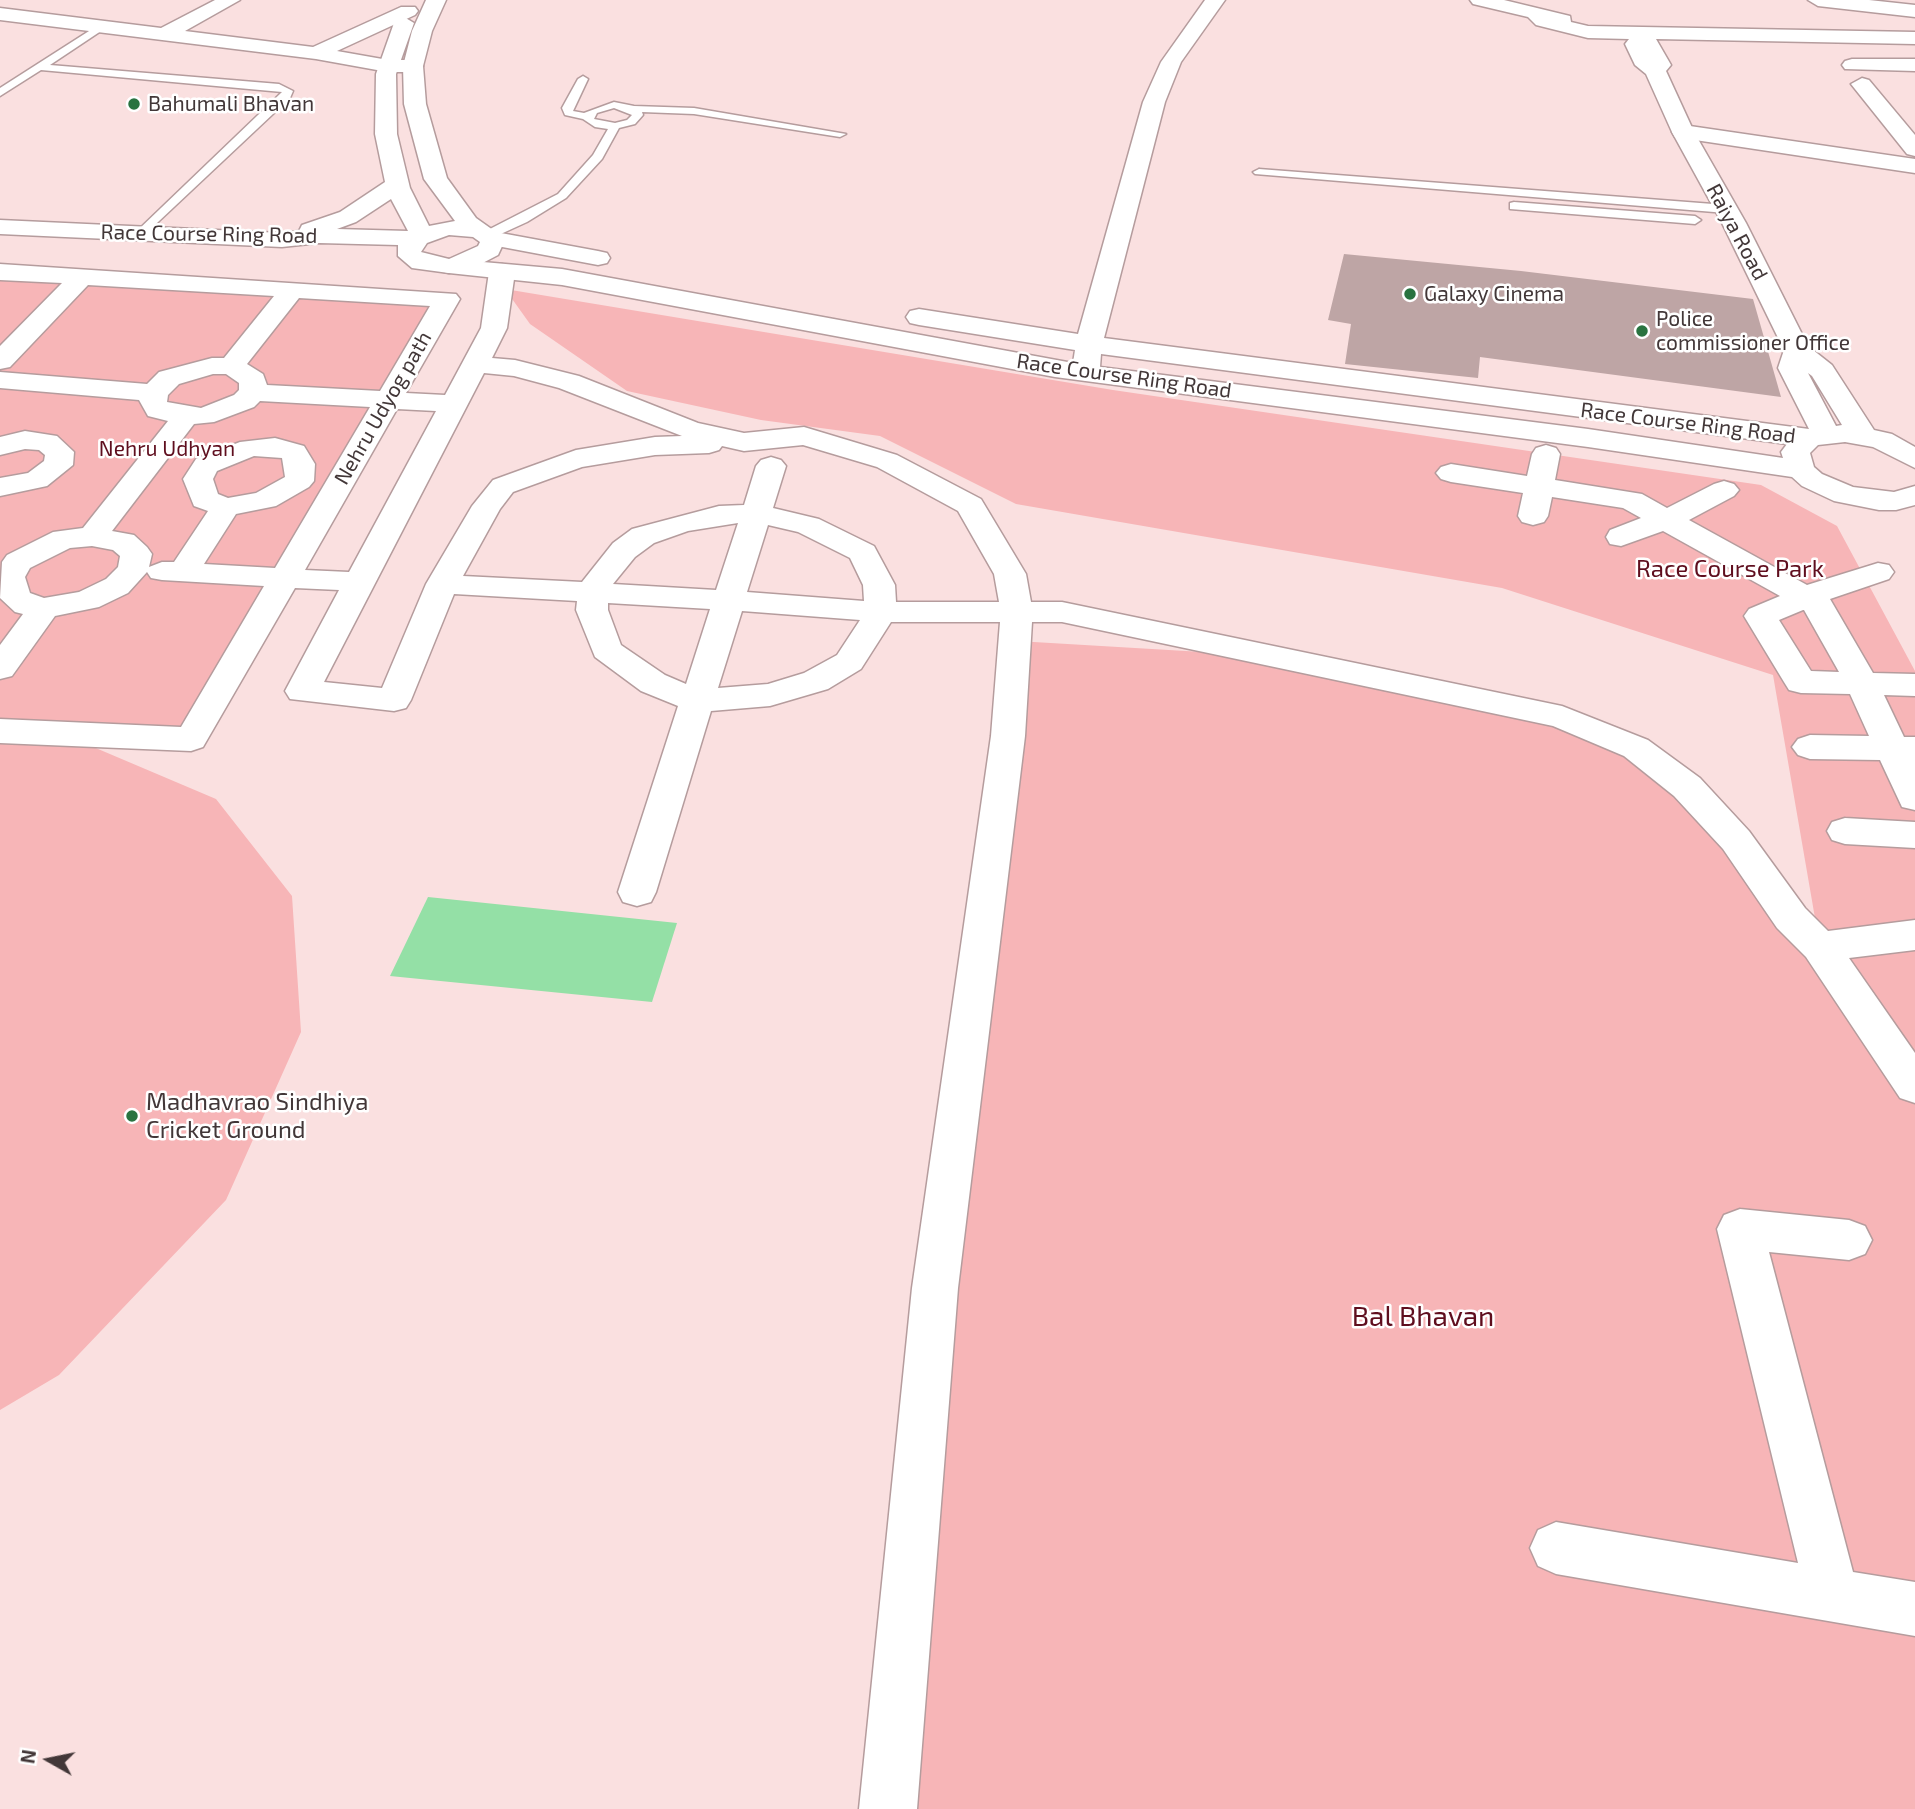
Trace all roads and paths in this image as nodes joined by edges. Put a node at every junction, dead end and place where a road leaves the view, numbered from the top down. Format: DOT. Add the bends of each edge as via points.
graph roads {
  1 [pos="71,0"];
  2 [pos="230,0"];
  3 [pos="436,0"];
  4 [pos="1215,0"];
  5 [pos="1485,0"];
  6 [pos="1816,0"];
  7 [pos="412,6"];
  8 [pos="1637,11"];
  9 [pos="1915,11"];
  10 [pos="0,14"];
  11 [pos="34,19"];
  12 [pos="100,27"];
  13 [pos="162,35"];
  14 [pos="1641,36"];
  15 [pos="1815,37"];
  16 [pos="1915,38"];
  17 [pos="316,53"];
  18 [pos="1915,65"];
  19 [pos="388,66"];
  20 [pos="413,66"];
  21 [pos="39,67"];
  22 [pos="583,79"];
  23 [pos="0,93"];
  24 [pos="634,109"];
  25 [pos="587,117"];
  26 [pos="615,126"];
  27 [pos="1683,132"];
  28 [pos="840,134"];
  29 [pos="1915,149"];
  30 [pos="1915,166"];
  31 [pos="1259,172"];
  32 [pos="397,184"];
  33 [pos="1514,206"];
  34 [pos="1730,216"];
  35 [pos="0,227"];
  36 [pos="141,234"];
  37 [pos="485,234"];
  38 [pos="282,240"];
  39 [pos="419,244"];
  40 [pos="0,248"];
  41 [pos="628,264"];
  42 [pos="449,266"];
  43 [pos="0,272"];
  44 [pos="502,272"];
  45 [pos="82,277"];
  46 [pos="292,290"];
  47 [pos="834,302"];
  48 [pos="1089,344"];
  49 [pos="1797,350"];
  50 [pos="0,361"];
  51 [pos="474,364"];
  52 [pos="232,366"];
  53 [pos="1085,373"];
  54 [pos="0,380"];
  55 [pos="81,385"];
  56 [pos="254,392"];
  57 [pos="155,393"];
  58 [pos="298,396"];
  59 [pos="453,404"];
  60 [pos="186,416"];
  61 [pos="1863,435"];
  62 [pos="1817,436"];
  63 [pos="35,441"];
  64 [pos="0,446"];
  65 [pos="266,447"];
  66 [pos="758,454"];
  67 [pos="1545,454"];
  68 [pos="1914,457"];
  69 [pos="1801,470"];
  70 [pos="1451,473"];
  71 [pos="0,487"];
  72 [pos="1724,490"];
  73 [pos="1913,500"];
  74 [pos="1535,501"];
  75 [pos="226,507"];
  76 [pos="757,513"];
  77 [pos="1665,519"];
  78 [pos="92,537"];
  79 [pos="1620,537"];
  80 [pos="9,562"];
  81 [pos="134,569"];
  82 [pos="183,572"];
  83 [pos="1878,572"];
  84 [pos="284,578"];
  85 [pos="359,582"];
  86 [pos="442,584"];
  87 [pos="593,594"];
  88 [pos="1805,597"];
  89 [pos="730,600"];
  90 [pos="44,608"];
  91 [pos="1017,610"];
  92 [pos="881,612"];
  93 [pos="0,668"];
  94 [pos="1861,682"];
  95 [pos="1915,685"];
  96 [pos="697,701"];
  97 [pos="0,731"];
  98 [pos="1810,747"];
  99 [pos="1904,750"];
  100 [pos="1915,798"];
  101 [pos="1845,831"];
  102 [pos="1915,835"];
  103 [pos="637,892"];
  104 [pos="1915,935"];
  105 [pos="1820,947"];
  106 [pos="1903,1049"];
  107 [pos="1915,1086"];
  108 [pos="1850,1240"];
  109 [pos="1556,1548"];
  110 [pos="1833,1597"];
  111 [pos="1915,1609"];
  112 [pos="888,1809"];
  1 -- 11 [label="street"];
  2 -- 13 [label="street"];
  3 -- 20 [label="street"];
  4 -- 48 [label="street" via="1171,62 1154,102"];
  5 -- 14 [label="street" via="1588,32"];
  6 -- 9 [label="street"];
  6 -- 15 [label="street"];
  7 -- 17 [label="street"];
  7 -- 19 [label="street"];
  8 -- 14 [label="street, Raiya Road"];
  10 -- 11 [label="street"];
  11 -- 12 [label="street"];
  12 -- 13 [label="street"];
  12 -- 21 [label="lane"];
  13 -- 17 [label="street"];
  14 -- 15 [label="street"];
  14 -- 27 [label="street, Raiya Road" via="1635,44 1645,65 1655,70"];
  15 -- 16 [label="street"];
  17 -- 19 [label="street"];
  18 -- 29 [label="street" via="1857,74"];
  19 -- 20 [label="street"];
  19 -- 32 [label="street" via="386,134"];
  20 -- 37 [label="street" via="415,104 436,179 468,223"];
  21 -- 23 [label="lane"];
  21 -- 36 [label="lane" via="288,91"];
  22 -- 25 [label="lane" via="567,108 569,113"];
  24 -- 25 [label="lane" via="606,106"];
  24 -- 26 [label="lane" via="635,119"];
  24 -- 28 [label="lane" via="694,111"];
  25 -- 26 [label="lane" via="599,125"];
  26 -- 37 [label="lane" via="598,157 562,196 534,214"];
  27 -- 30 [label="street"];
  27 -- 34 [label="street, Raiya Road"];
  31 -- 34 [label="lane"];
  32 -- 38 [label="street" via="348,217"];
  32 -- 39 [label="street"];
  33 -- 34 [label="lane"];
  34 -- 49 [label="street, Raiya Road"];
  35 -- 36 [label="street, Race Course Ring Road"];
  36 -- 38 [label="street, Race Course Ring Road"];
  37 -- 39 [label="street" via="447,228"];
  37 -- 41 [label="street"];
  37 -- 42 [label="street" via="489,250"];
  38 -- 39 [label="street, Race Course Ring Road" via="320,236"];
  39 -- 40 [label="street, Race Course Ring Road"];
  39 -- 42 [label="street, Race Course Ring Road"];
  42 -- 44 [label="street, Race Course Ring Road"];
  43 -- 45 [label="street, Nehru Udyog path"];
  44 -- 51 [label="street" via="494,328"];
  44 -- 53 [label="street, Race Course Ring Road" via="562,277"];
  45 -- 46 [label="street, Nehru Udyog path"];
  45 -- 50 [label="street"];
  46 -- 52 [label="street"];
  46 -- 84 [label="street, Nehru Udyog path" via="447,299"];
  47 -- 48 [label="street, Race Course Ring Road"];
  48 -- 53 [label="street"];
  48 -- 62 [label="street, Race Course Ring Road"];
  49 -- 61 [label="street" via="1822,370"];
  49 -- 62 [label="street, Raiya Road" via="1792,368"];
  51 -- 59 [label="street"];
  51 -- 66 [label="street" via="569,383"];
  52 -- 56 [label="street" via="253,380"];
  52 -- 57 [label="street" via="169,378"];
  53 -- 69 [label="street, Race Course Ring Road"];
  54 -- 55 [label="street"];
  55 -- 57 [label="street"];
  55 -- 63 [label="street"];
  56 -- 58 [label="street"];
  56 -- 60 [label="street" via="224,410"];
  57 -- 60 [label="street" via="153,402 158,410"];
  58 -- 59 [label="street"];
  58 -- 65 [label="street"];
  59 -- 85 [label="street"];
  60 -- 78 [label="street"];
  61 -- 62 [label="street, Race Course Ring Road"];
  61 -- 68 [label="street, Race Course Ring Road"];
  62 -- 69 [label="street" via="1795,452"];
  63 -- 64 [label="street"];
  63 -- 71 [label="street" via="47,442 60,452 58,465 37,480"];
  65 -- 75 [label="street" via="228,453 206,465 198,479 205,500"];
  65 -- 75 [label="street" via="295,452 299,481 265,500"];
  66 -- 76 [label="street"];
  66 -- 86 [label="street" via="655,446 576,459 534,472 503,486"];
  66 -- 91 [label="street" via="804,436 887,461 970,505 1010,573"];
  67 -- 74 [label="street"];
  69 -- 73 [label="street" via="1845,495"];
  70 -- 74 [label="street"];
  72 -- 77 [label="street"];
  74 -- 77 [label="street" via="1631,500"];
  75 -- 82 [label="street"];
  76 -- 87 [label="street" via="719,515 643,536 624,550"];
  76 -- 89 [label="street"];
  76 -- 92 [label="street" via="808,525 863,553 879,585"];
  77 -- 79 [label="street"];
  77 -- 88 [label="street"];
  78 -- 80 [label="street" via="64,539"];
  78 -- 81 [label="street" via="123,542 136,554"];
  80 -- 90 [label="street" via="16,598"];
  81 -- 82 [label="street"];
  81 -- 90 [label="street" via="117,586 88,600"];
  82 -- 84 [label="street"];
  83 -- 88 [label="street"];
  84 -- 85 [label="street"];
  84 -- 97 [label="street, Nehru Udyog path" via="191,739"];
  85 -- 86 [label="street" via="302,691 394,700"];
  86 -- 87 [label="street"];
  87 -- 89 [label="street"];
  87 -- 96 [label="street" via="592,610 607,650 653,683"];
  88 -- 94 [label="street" via="1817,604"];
  88 -- 94 [label="street" via="1760,616 1787,662 1801,682"];
  89 -- 92 [label="street"];
  89 -- 96 [label="street"];
  90 -- 93 [label="street"];
  91 -- 92 [label="street"];
  91 -- 105 [label="street" via="1062,612 1562,717 1636,748 1687,787 1736,840 1791,918"];
  91 -- 112 [label="street" via="1006,750 935,1288"];
  92 -- 96 [label="street" via="849,662 816,681 770,695"];
  94 -- 95 [label="street"];
  94 -- 99 [label="street"];
  96 -- 103 [label="street"];
  98 -- 99 [label="street"];
  99 -- 100 [label="street"];
  101 -- 102 [label="street"];
  104 -- 105 [label="street"];
  105 -- 106 [label="street" via="1867,1020"];
  106 -- 107 [label="street"];
  108 -- 110 [label="street" via="1740,1229"];
  109 -- 110 [label="street"];
  110 -- 111 [label="street"];
}
